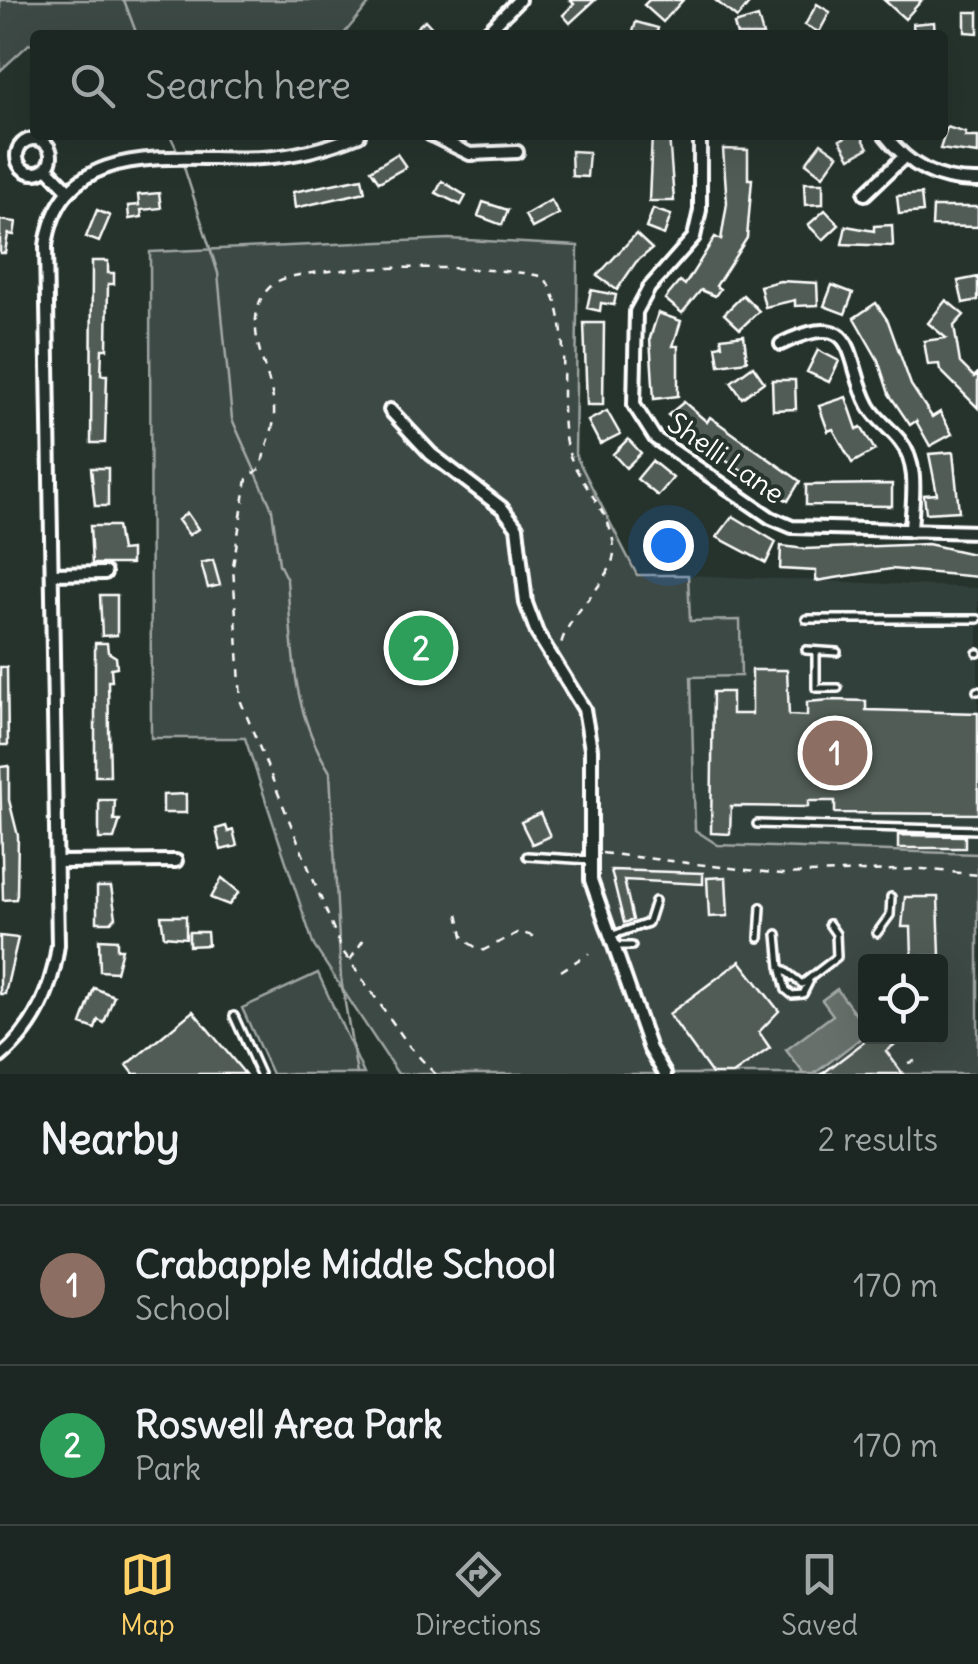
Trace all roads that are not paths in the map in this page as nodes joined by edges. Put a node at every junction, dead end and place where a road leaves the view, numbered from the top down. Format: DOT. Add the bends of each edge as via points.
graph roads {
  1 [pos="518,0"];
  2 [pos="489,30"];
  3 [pos="342,140"];
  4 [pos="441,140"];
  5 [pos="700,140"];
  6 [pos="889,140"];
  7 [pos="516,152"];
  8 [pos="903,158"];
  9 [pos="47,168"];
  10 [pos="978,181"];
  11 [pos="69,191"];
  12 [pos="865,194"];
  13 [pos="781,344"];
  14 [pos="390,410"];
  15 [pos="912,531"];
  16 [pos="978,532"];
  17 [pos="105,573"];
  18 [pos="52,574"];
  19 [pos="806,619"];
  20 [pos="978,619"];
  21 [pos="806,650"];
  22 [pos="816,651"];
  23 [pos="837,652"];
  24 [pos="838,688"];
  25 [pos="757,824"];
  26 [pos="978,830"];
  27 [pos="526,856"];
  28 [pos="590,860"];
  29 [pos="176,861"];
  30 [pos="58,862"];
  31 [pos="890,897"];
  32 [pos="655,901"];
  33 [pos="760,907"];
  34 [pos="829,924"];
  35 [pos="878,933"];
  36 [pos="777,934"];
  37 [pos="760,938"];
  38 [pos="615,941"];
  39 [pos="632,946"];
  40 [pos="780,967"];
  41 [pos="810,980"];
  42 [pos="234,1016"];
  43 [pos="0,1057"];
  44 [pos="260,1074"];
  45 [pos="665,1074"];
  1 -- 2 [label="street"];
  3 -- 11 [label="street" via="289,155 123,161 93,171"];
  4 -- 7 [label="street" via="470,154"];
  5 -- 15 [label="street, Shelli Lane" via="694,237 636,312 637,415 655,438 781,524"];
  6 -- 8 [label="street"];
  8 -- 10 [label="street" via="927,172"];
  8 -- 12 [label="street"];
  9 -- 11 [label="street"];
  11 -- 18 [label="street" via="52,217 46,246"];
  13 -- 15 [label="street" via="812,329 828,332 853,353 869,406 911,458"];
  14 -- 28 [label="street" via="516,527 526,604 584,709 591,749"];
  15 -- 16 [label="street, Shelli Lane"];
  17 -- 18 [label="street"];
  18 -- 30 [label="street"];
  19 -- 20 [label="lane"];
  21 -- 22 [label="lane"];
  22 -- 23 [label="lane"];
  22 -- 24 [label="lane" via="816,688"];
  25 -- 26 [label="lane"];
  27 -- 28 [label="lane"];
  28 -- 38 [label="street"];
  29 -- 30 [label="street"];
  30 -- 43 [label="street" via="58,946 50,988 25,1032"];
  31 -- 35 [label="lane" via="890,915"];
  32 -- 38 [label="lane" via="648,922"];
  33 -- 37 [label="lane"];
  34 -- 41 [label="lane" via="837,957"];
  36 -- 40 [label="lane"];
  38 -- 39 [label="lane"];
  38 -- 45 [label="street" via="650,1049"];
  40 -- 41 [label="lane" via="798,983"];
  40 -- 41 [label="lane" via="792,996 803,994"];
  42 -- 44 [label="lane"];
}
